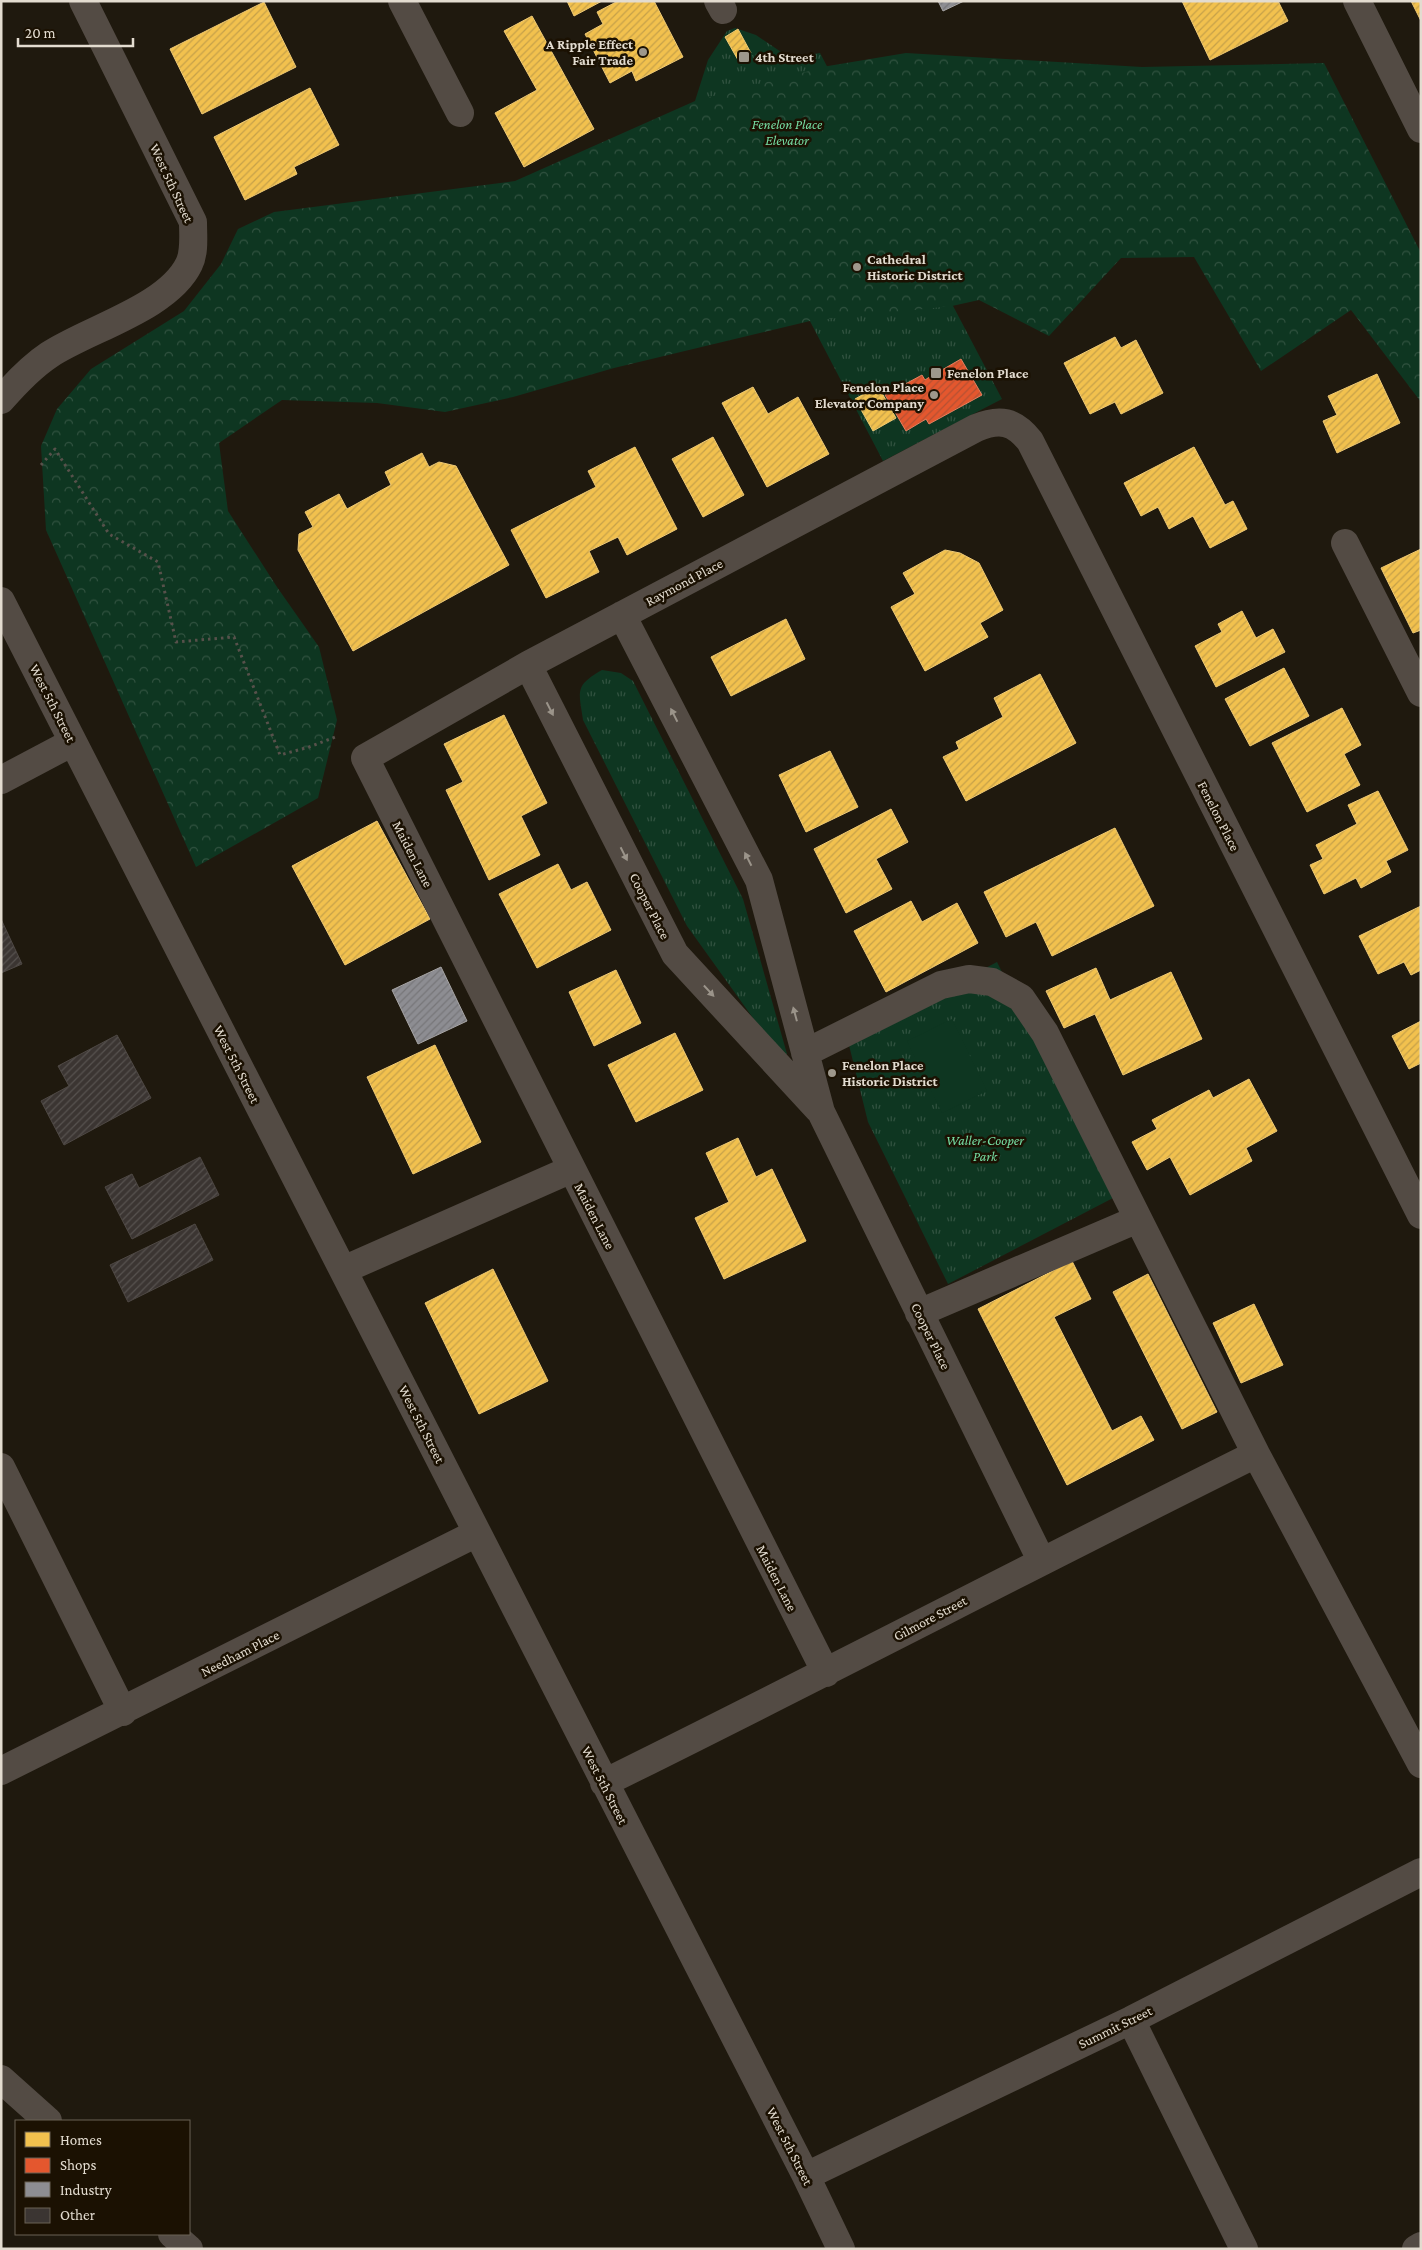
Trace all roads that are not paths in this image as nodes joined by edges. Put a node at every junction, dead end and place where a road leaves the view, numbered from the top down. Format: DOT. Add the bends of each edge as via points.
graph roads {
  1 [pos="83,1"];
  2 [pos="402,1"];
  3 [pos="1357,1"];
  4 [pos="460,113"];
  5 [pos="1421,129"];
  6 [pos="1,400"];
  7 [pos="1010,423"];
  8 [pos="1344,542"];
  9 [pos="1,601"];
  10 [pos="622,615"];
  11 [pos="528,666"];
  12 [pos="1421,693"];
  13 [pos="73,742"];
  14 [pos="364,758"];
  15 [pos="1,780"];
  16 [pos="805,1053"];
  17 [pos="820,1112"];
  18 [pos="572,1169"];
  19 [pos="1421,1215"];
  20 [pos="1138,1219"];
  21 [pos="343,1270"];
  22 [pos="919,1313"];
  23 [pos="1256,1454"];
  24 [pos="1,1467"];
  25 [pos="477,1534"];
  26 [pos="1041,1560"];
  27 [pos="826,1673"];
  28 [pos="123,1712"];
  29 [pos="1421,1764"];
  30 [pos="1,1772"];
  31 [pos="604,1783"];
  32 [pos="1421,1872"];
  33 [pos="1130,2020"];
  34 [pos="1,2079"];
  35 [pos="47,2120"];
  36 [pos="806,2176"];
  37 [pos="173,2235"];
  38 [pos="1421,2246"];
  39 [pos="189,2249"];
  40 [pos="841,2249"];
  41 [pos="1244,2249"];
  42 [pos="1416,2249"];
  1 -- 6 [label="street, West 5th Street" via="193,222 194,243 189,264 175,284 149,303 48,355 16,382"];
  2 -- 4 [label="street"];
  3 -- 5 [label="street"];
  7 -- 10 [label="street, Raymond Place" via="990,423 976,428"];
  7 -- 19 [label="street, Fenelon Place" via="1030,441"];
  8 -- 12 [label="street"];
  9 -- 13 [label="street, West 5th Street"];
  10 -- 11 [label="street, Raymond Place"];
  16 -- 10 [label="street, Cooper Place, one-way" via="759,880"];
  11 -- 14 [label="street, Raymond Place"];
  11 -- 17 [label="street, Cooper Place, one-way" via="675,954"];
  13 -- 15 [label="street"];
  13 -- 21 [label="street, West 5th Street"];
  14 -- 18 [label="street, Maiden Lane"];
  16 -- 17 [label="street, Cooper Place"];
  16 -- 20 [label="street" via="941,985 969,979 992,982 1020,998 1045,1033"];
  17 -- 22 [label="street, Cooper Place"];
  18 -- 21 [label="street"];
  18 -- 27 [label="street, Maiden Lane"];
  20 -- 22 [label="street"];
  20 -- 23 [label="street"];
  21 -- 25 [label="street, West 5th Street"];
  22 -- 26 [label="street, Cooper Place"];
  23 -- 26 [label="street, Gilmore Street"];
  23 -- 29 [label="street"];
  24 -- 28 [label="street"];
  25 -- 28 [label="street, Needham Place"];
  25 -- 31 [label="street, West 5th Street"];
  26 -- 27 [label="street, Gilmore Street"];
  27 -- 31 [label="street, Gilmore Street"];
  28 -- 30 [label="street, Needham Place"];
  31 -- 36 [label="street, West 5th Street"];
  32 -- 33 [label="street, Summit Street"];
  33 -- 36 [label="street, Summit Street"];
  33 -- 41 [label="street"];
  34 -- 35 [label="street"];
  36 -- 40 [label="street, West 5th Street"];
  37 -- 39 [label="street"];
  38 -- 42 [label="street"];
}
